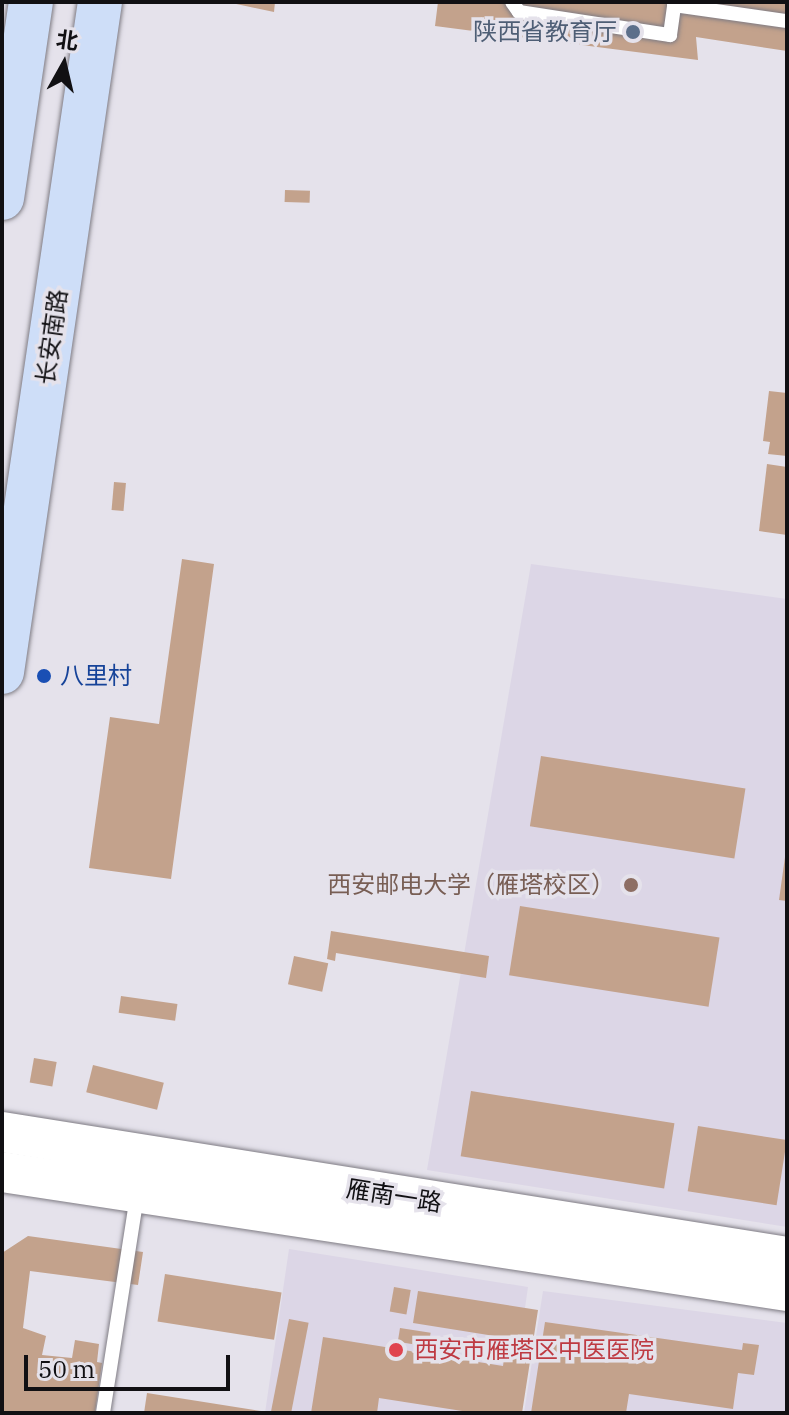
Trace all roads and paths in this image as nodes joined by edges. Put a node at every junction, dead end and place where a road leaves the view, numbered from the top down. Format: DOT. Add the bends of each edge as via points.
graph roads {
  1 [pos="31,2"];
  2 [pos="100,2"];
  3 [pos="512,2"];
  4 [pos="787,21"];
  5 [pos="2,198"];
  6 [pos="2,672"];
  7 [pos="2,1132"];
  8 [pos="2,1172"];
  9 [pos="140,1175"];
  10 [pos="787,1257"];
  11 [pos="787,1291"];
  12 [pos="103,1413"];
  1 -- 5 [label="main road"];
  2 -- 6 [label="main road, 长安南路"];
  3 -- 4 [label="lane" via="519,12 670,35 674,5"];
  7 -- 9 [label="main road, 雁南一路"];
  8 -- 9 [label="main road, 雁南一路"];
  9 -- 10 [label="main road, 雁南一路"];
  9 -- 11 [label="main road, 雁南一路"];
  9 -- 12 [label="lane"];
}
